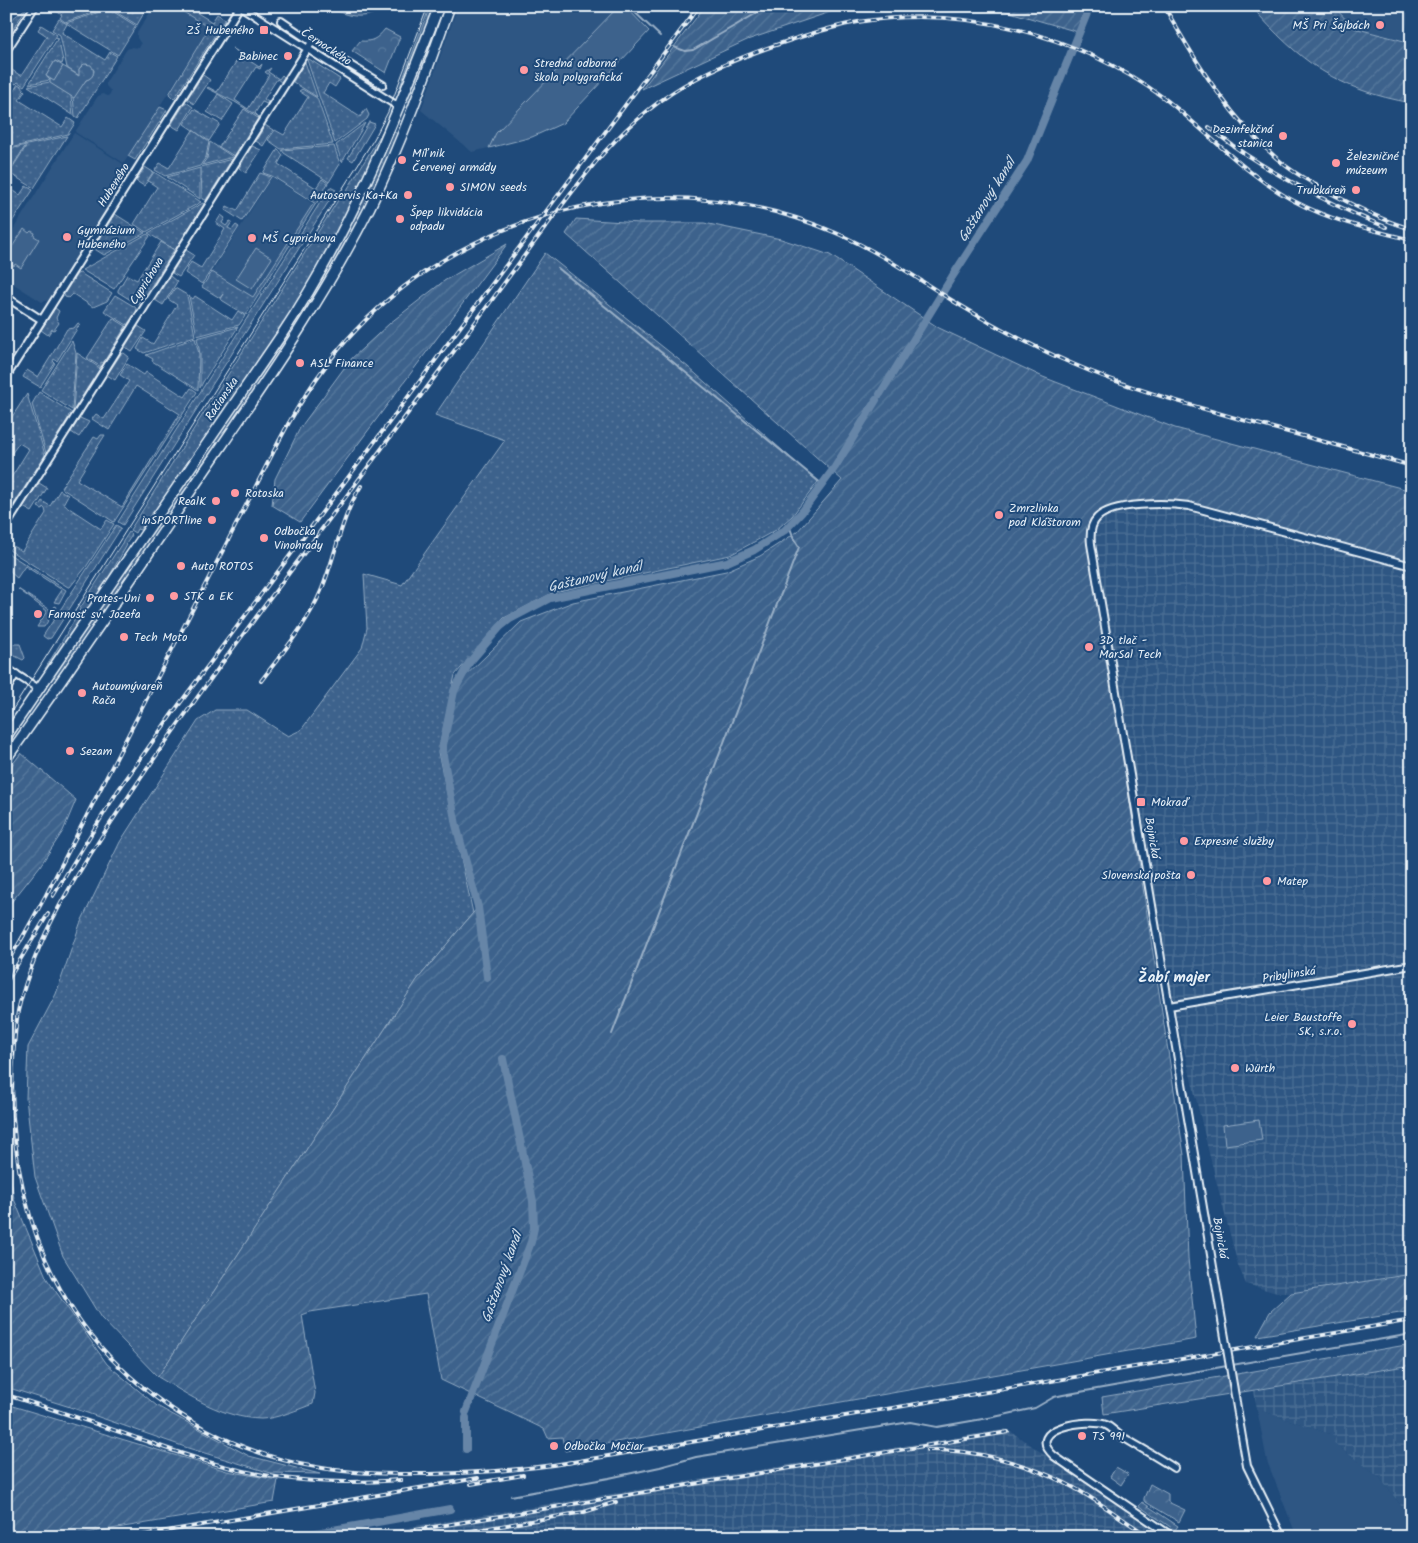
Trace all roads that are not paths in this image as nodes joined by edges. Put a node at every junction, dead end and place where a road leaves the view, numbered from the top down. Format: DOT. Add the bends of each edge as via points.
graph roads {
  1 [pos="35,6"];
  2 [pos="240,6"];
  3 [pos="439,6"];
  4 [pos="450,6"];
  5 [pos="281,21"];
  6 [pos="312,42"];
  7 [pos="308,49"];
  8 [pos="6,51"];
  9 [pos="383,85"];
  10 [pos="399,107"];
  11 [pos="411,114"];
  12 [pos="6,297"];
  13 [pos="42,320"];
  14 [pos="6,377"];
  15 [pos="6,526"];
  16 [pos="1412,566"];
  17 [pos="6,668"];
  18 [pos="16,674"];
  19 [pos="60,683"];
  20 [pos="39,689"];
  21 [pos="6,690"];
  22 [pos="39,713"];
  23 [pos="6,737"];
  24 [pos="6,759"];
  25 [pos="1412,965"];
  26 [pos="1169,1006"];
  27 [pos="1174,1468"];
  28 [pos="1173,1537"];
  29 [pos="1282,1537"];
  1 -- 8 [label="street"];
  2 -- 7 [label="street, Černockého"];
  2 -- 13 [label="street, Hubeného"];
  3 -- 10 [label="main road, Račianska"];
  4 -- 11 [label="main road, Račianska"];
  5 -- 6 [label="street"];
  6 -- 7 [label="street, Cyprichova"];
  6 -- 9 [label="street"];
  7 -- 10 [label="street, Černockého"];
  7 -- 15 [label="street, Cyprichova"];
  10 -- 11 [label="main road"];
  10 -- 20 [label="main road, Račianska" via="354,209 292,318"];
  11 -- 19 [label="main road, Račianska" via="371,205 313,310"];
  12 -- 13 [label="street"];
  13 -- 14 [label="street, Hubeného"];
  16 -- 26 [label="street, Bojnická" via="1189,506 1131,506 1105,513 1093,524 1091,544"];
  17 -- 18 [label="street"];
  18 -- 20 [label="street"];
  18 -- 21 [label="street"];
  19 -- 20 [label="main road"];
  19 -- 22 [label="main road, Račianska"];
  20 -- 22 [label="main road"];
  20 -- 23 [label="main road, Račianska"];
  22 -- 24 [label="main road, Račianska"];
  25 -- 26 [label="street, Pribylinská"];
  26 -- 29 [label="street, Bojnická, bridge" via="1247,1466"];
  27 -- 28 [label="street" via="1105,1424 1056,1429 1047,1439 1046,1446 1054,1456"];
}
